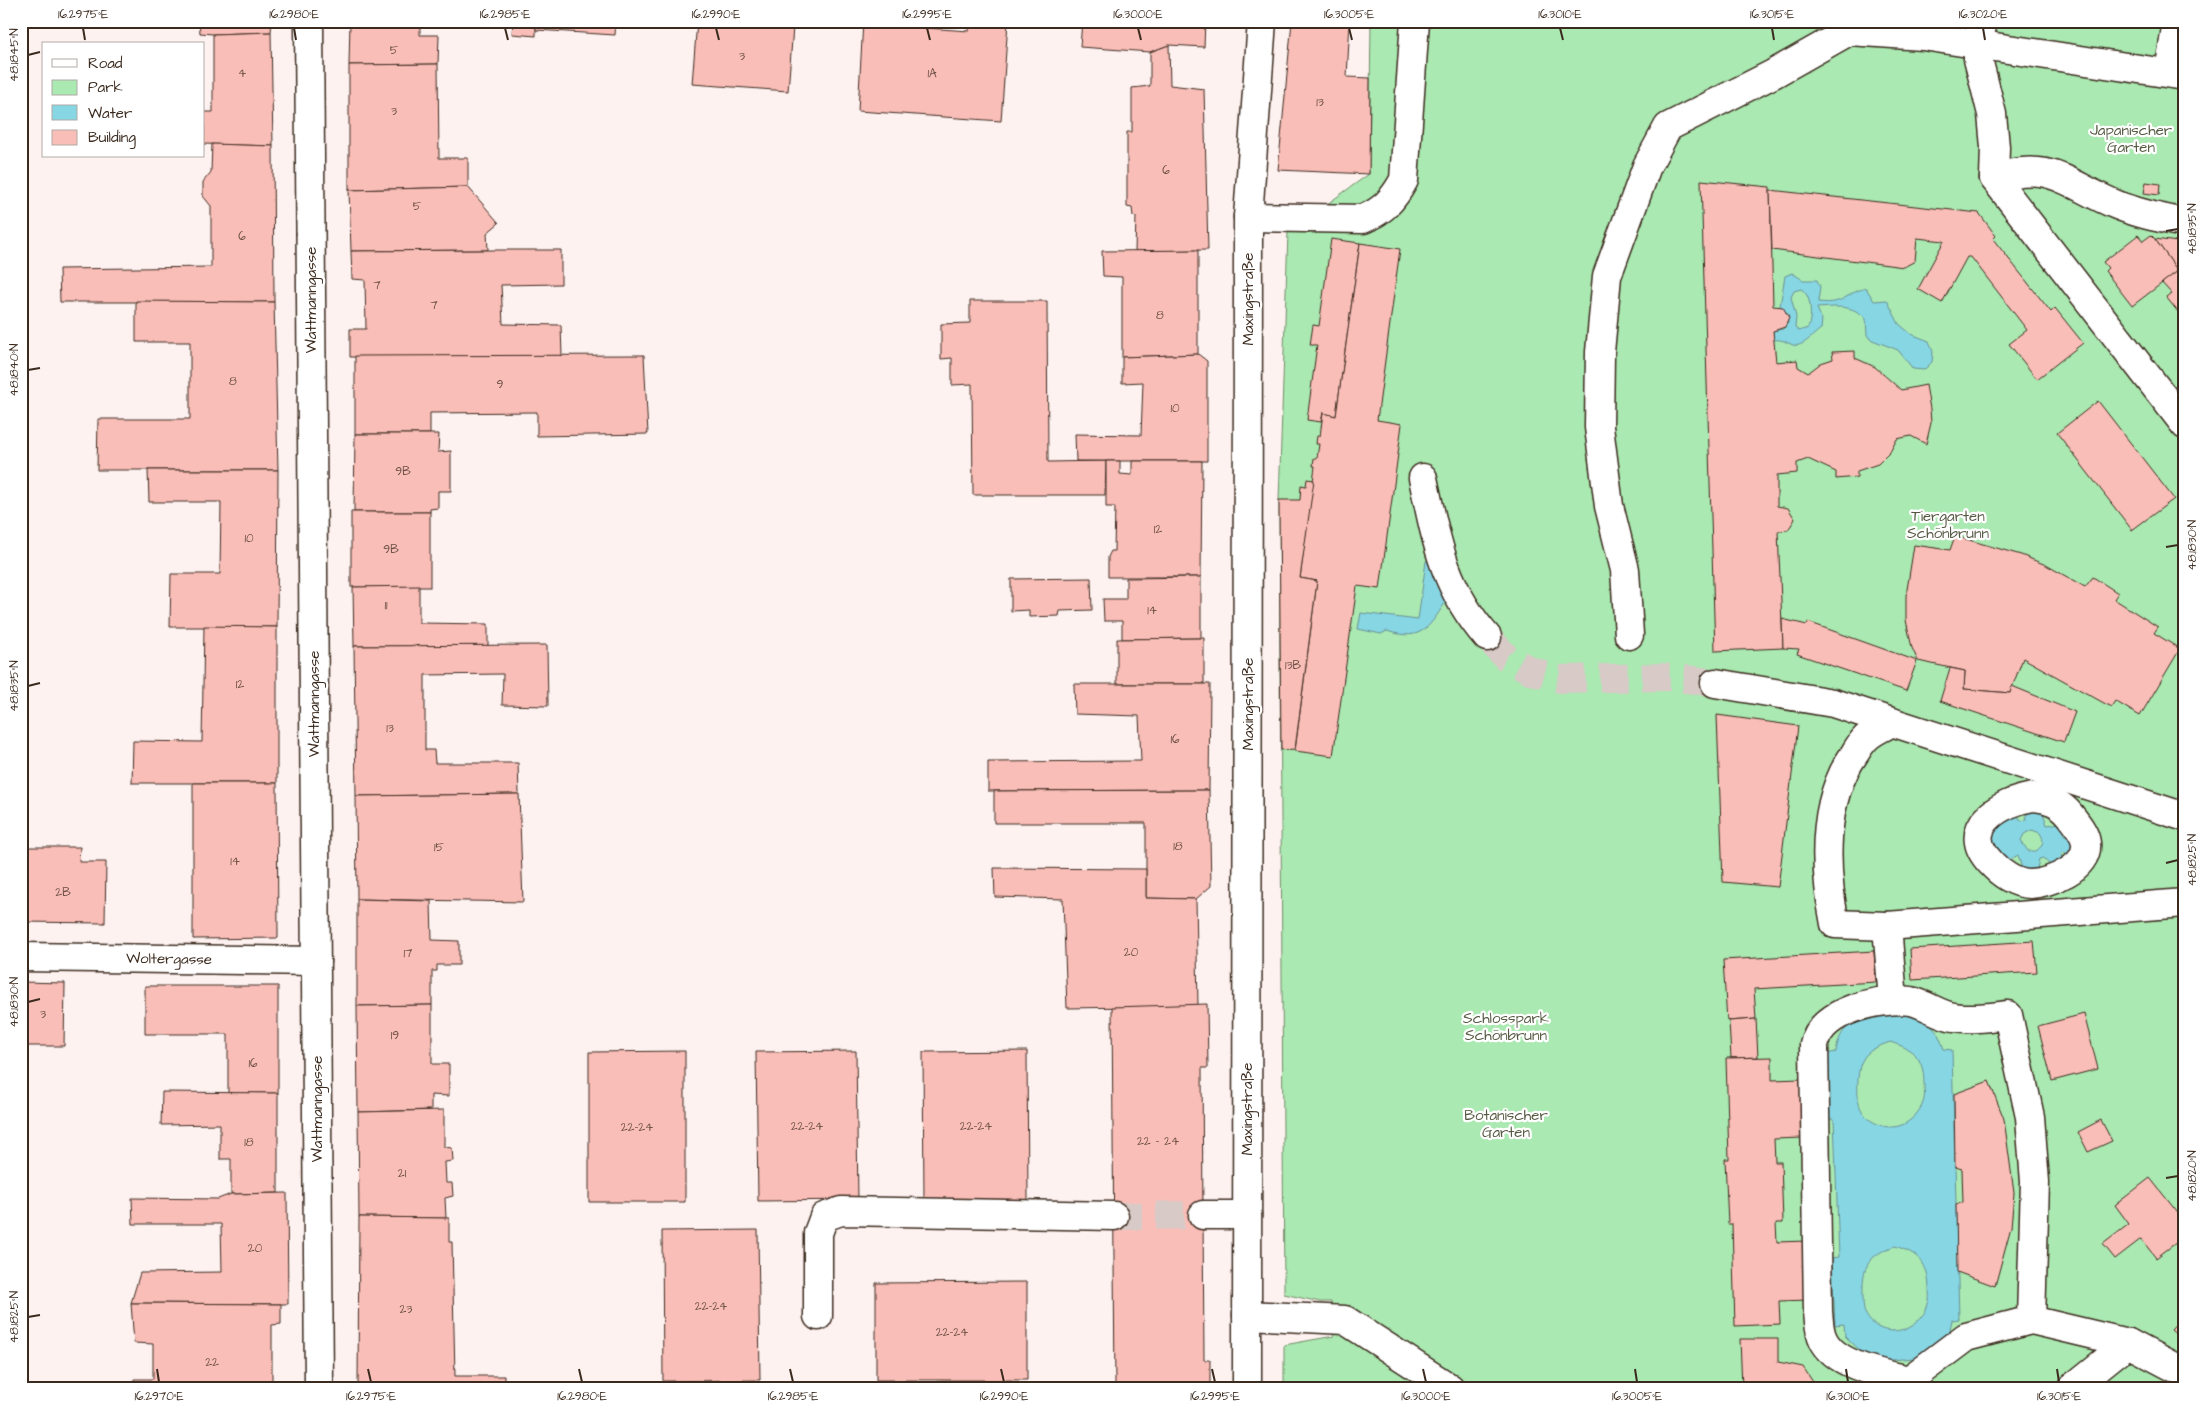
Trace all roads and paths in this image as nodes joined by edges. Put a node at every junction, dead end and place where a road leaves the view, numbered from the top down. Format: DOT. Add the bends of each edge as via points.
graph roads {
  1 [pos="309,21"];
  2 [pos="1262,21"];
  3 [pos="1415,21"];
  4 [pos="2177,21"];
  5 [pos="1980,32"];
  6 [pos="2177,74"];
  7 [pos="1994,178"];
  8 [pos="1248,217"];
  9 [pos="2185,223"];
  10 [pos="2185,425"];
  11 [pos="1423,478"];
  12 [pos="1629,635"];
  13 [pos="1487,637"];
  14 [pos="1716,683"];
  15 [pos="1892,722"];
  16 [pos="2049,785"];
  17 [pos="2185,817"];
  18 [pos="2029,884"];
  19 [pos="2185,903"];
  20 [pos="2030,916"];
  21 [pos="1887,926"];
  22 [pos="21,957"];
  23 [pos="316,961"];
  24 [pos="1893,1000"];
  25 [pos="1203,1215"];
  26 [pos="1247,1215"];
  27 [pos="1114,1216"];
  28 [pos="1247,1315"];
  29 [pos="818,1316"];
  30 [pos="2031,1320"];
  31 [pos="2128,1343"];
  32 [pos="2185,1373"];
  33 [pos="1919,1384"];
  34 [pos="319,1388"];
  35 [pos="1247,1388"];
  36 [pos="1450,1388"];
  37 [pos="2072,1388"];
  38 [pos="2101,1388"];
  1 -- 23 [label="street, Wattmanngasse"];
  2 -- 8 [label="street, Maxingstraße"];
  3 -- 8 [label="street" via="1404,180 1395,196 1380,212 1363,219"];
  4 -- 6 [label="street"];
  5 -- 6 [label="street"];
  5 -- 7 [label="street" via="1978,60 1992,114"];
  5 -- 12 [label="street" via="1923,36 1849,31 1773,74 1668,126 1647,166 1608,276 1600,352 1599,427 1610,506 1625,570"];
  7 -- 9 [label="street" via="2015,172 2051,173 2116,204 2150,216"];
  7 -- 10 [label="street"];
  8 -- 26 [label="street, Maxingstraße"];
  11 -- 13 [label="street" via="1445,570"];
  14 -- 15 [label="street" via="1833,703"];
  15 -- 16 [label="street"];
  15 -- 21 [label="street" via="1866,738 1846,766 1837,787 1831,818 1827,873 1835,924"];
  16 -- 17 [label="street"];
  16 -- 18 [label="street" via="2056,802 2074,820 2086,841 2086,850 2082,859 2067,872"];
  16 -- 18 [label="street" via="2004,806 1980,824 1979,844 1987,859 2014,880"];
  18 -- 20 [label="street"];
  19 -- 20 [label="street"];
  20 -- 21 [label="street"];
  21 -- 24 [label="street"];
  22 -- 23 [label="street, Woltergasse"];
  23 -- 34 [label="street, Wattmanngasse"];
  24 -- 30 [label="street" via="1914,1002 1954,1017 2008,1015 2030,1117 2035,1182"];
  24 -- 33 [label="street" via="1868,1004 1838,1016 1822,1028 1815,1040 1819,1324 1823,1340 1837,1354 1861,1368"];
  25 -- 26 [label="street"];
  26 -- 28 [label="street, Maxingstraße"];
  27 -- 29 [label="street" via="842,1211 824,1217 818,1233"];
  28 -- 35 [label="street, Maxingstraße"];
  28 -- 36 [label="street" via="1346,1320"];
  30 -- 31 [label="street"];
  30 -- 33 [label="street" via="1966,1337"];
  31 -- 32 [label="street"];
  31 -- 37 [label="street"];
  31 -- 38 [label="street"];
}
